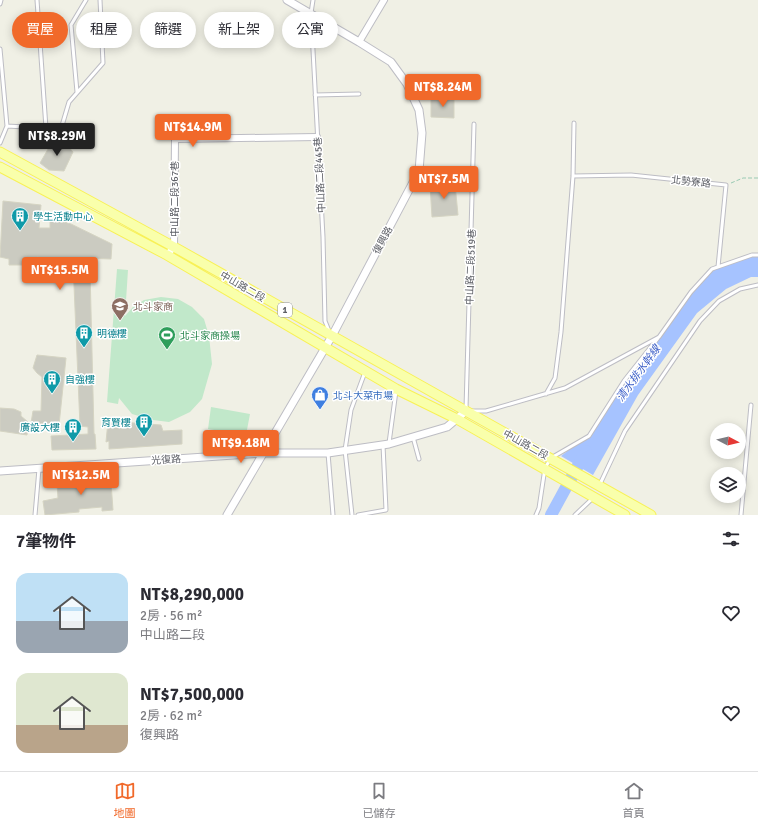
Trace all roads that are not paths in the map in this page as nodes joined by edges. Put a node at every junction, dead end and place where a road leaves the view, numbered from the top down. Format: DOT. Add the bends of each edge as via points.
graph roads {
  1 [pos="1,0"];
  2 [pos="37,0"];
  3 [pos="86,0"];
  4 [pos="100,0"];
  5 [pos="288,0"];
  6 [pos="313,0"];
  7 [pos="384,0"];
  8 [pos="0,4"];
  9 [pos="309,12"];
  10 [pos="311,12"];
  11 [pos="338,29"];
  12 [pos="359,42"];
  13 [pos="313,48"];
  14 [pos="0,49"];
  15 [pos="77,92"];
  16 [pos="359,94"];
  17 [pos="315,95"];
  18 [pos="574,123"];
  19 [pos="474,124"];
  20 [pos="7,126"];
  21 [pos="46,128"];
  22 [pos="317,137"];
  23 [pos="0,143"];
  24 [pos="0,152"];
  25 [pos="0,167"];
  26 [pos="573,176"];
  27 [pos="174,247"];
  28 [pos="167,255"];
  29 [pos="758,255"];
  30 [pos="718,268"];
  31 [pos="758,285"];
  32 [pos="332,336"];
  33 [pos="659,337"];
  34 [pos="325,348"];
  35 [pos="365,371"];
  36 [pos="396,389"];
  37 [pos="546,394"];
  38 [pos="751,405"];
  39 [pos="466,410"];
  40 [pos="457,419"];
  41 [pos="413,437"];
  42 [pos="386,444"];
  43 [pos="345,450"];
  44 [pos="262,453"];
  45 [pos="328,453"];
  46 [pos="419,458"];
  47 [pos="551,458"];
  48 [pos="40,467"];
  49 [pos="545,468"];
  50 [pos="0,471"];
  51 [pos="599,485"];
  52 [pos="594,497"];
  53 [pos="35,515"];
  54 [pos="227,515"];
  55 [pos="333,515"];
  56 [pos="352,515"];
  57 [pos="358,515"];
  58 [pos="536,515"];
  59 [pos="575,515"];
  60 [pos="625,515"];
  61 [pos="651,515"];
  62 [pos="741,515"];
  1 -- 8 [label="lane"];
  2 -- 21 [label="lane"];
  3 -- 15 [label="lane" via="71,25"];
  4 -- 15 [label="lane" via="103,63"];
  5 -- 9 [label="street, 復興路"];
  6 -- 10 [label="lane, 中山路二段445巷"];
  7 -- 12 [label="street"];
  11 -- 12 [label="street, 復興路"];
  12 -- 32 [label="street, 復興路" via="390,62 407,84 419,110 422,134 419,171"];
  13 -- 17 [label="lane, 中山路二段445巷"];
  14 -- 20 [label="lane"];
  15 -- 21 [label="lane" via="69,102 61,129"];
  16 -- 17 [label="lane"];
  17 -- 22 [label="lane, 中山路二段445巷"];
  18 -- 26 [label="lane"];
  19 -- 39 [label="lane, 中山路二段519巷"];
  20 -- 21 [label="lane"];
  20 -- 23 [label="lane"];
  22 -- 27 [label="street, 中山路二段367巷" via="174,139"];
  22 -- 32 [label="lane, 中山路二段445巷" via="325,321"];
  24 -- 27 [label="main road, 中山路二段 / 1"];
  25 -- 28 [label="main road, 中山路二段 / 1"];
  26 -- 30 [label="lane, 北勢寮路" via="631,176 726,185"];
  26 -- 37 [label="lane" via="561,332 555,378"];
  27 -- 28 [label="street, 中山路二段367巷"];
  27 -- 32 [label="main road, 中山路二段 / 1"];
  28 -- 34 [label="main road, 中山路二段 / 1"];
  29 -- 30 [label="lane" via="752,254"];
  30 -- 33 [label="lane" via="712,269 691,292"];
  31 -- 51 [label="lane" via="740,289 718,301 700,321 625,431"];
  32 -- 34 [label="street, 復興路"];
  32 -- 39 [label="main road, 中山路二段 / 1"];
  33 -- 37 [label="lane" via="565,388"];
  33 -- 47 [label="lane" via="624,381 589,436"];
  34 -- 35 [label="main road, 中山路二段 / 1"];
  34 -- 44 [label="street, 復興路"];
  35 -- 36 [label="main road, 中山路二段 / 1"];
  35 -- 43 [label="lane" via="351,410"];
  36 -- 40 [label="main road, 中山路二段 / 1"];
  36 -- 42 [label="lane"];
  37 -- 39 [label="lane" via="486,411"];
  38 -- 62 [label="lane"];
  39 -- 40 [label="street, 光復路"];
  39 -- 47 [label="main road, 中山路二段 / 1"];
  40 -- 41 [label="street, 光復路" via="447,427"];
  40 -- 49 [label="main road, 中山路二段 / 1"];
  41 -- 42 [label="street, 光復路"];
  41 -- 46 [label="lane"];
  42 -- 43 [label="street, 光復路"];
  42 -- 57 [label="lane" via="386,510"];
  43 -- 45 [label="street, 光復路"];
  43 -- 56 [label="lane"];
  44 -- 45 [label="street, 光復路"];
  44 -- 48 [label="street, 光復路"];
  44 -- 54 [label="street, 復興路"];
  45 -- 55 [label="lane"];
  47 -- 49 [label="lane"];
  47 -- 51 [label="main road, 中山路二段 / 1"];
  48 -- 50 [label="street, 光復路"];
  48 -- 53 [label="lane"];
  49 -- 52 [label="main road, 中山路二段 / 1"];
  49 -- 58 [label="lane"];
  51 -- 61 [label="main road, 1"];
  52 -- 59 [label="lane"];
  52 -- 60 [label="main road, 1"];
}
